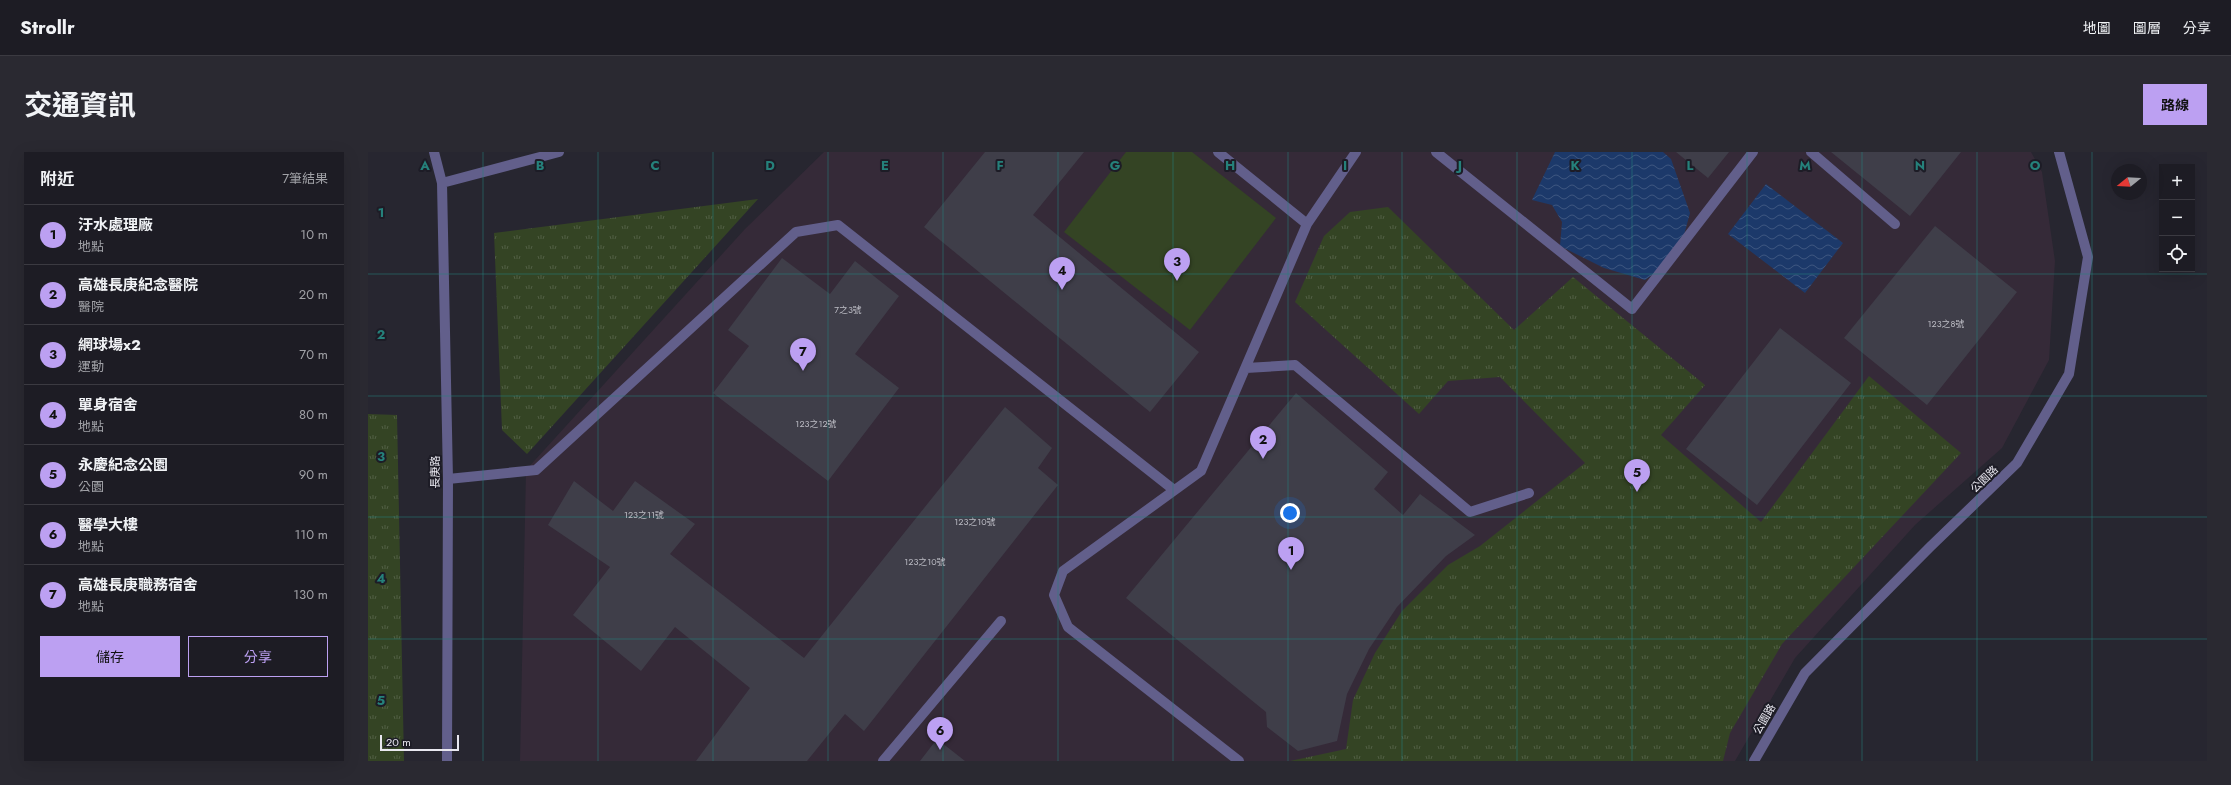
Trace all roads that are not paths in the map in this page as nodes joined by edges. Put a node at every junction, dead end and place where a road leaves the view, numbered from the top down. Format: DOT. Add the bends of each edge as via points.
graph roads {
  1 [pos="434,152"];
  2 [pos="559,152"];
  3 [pos="1218,152"];
  4 [pos="1356,152"];
  5 [pos="1436,152"];
  6 [pos="1753,152"];
  7 [pos="1811,152"];
  8 [pos="2059,152"];
  9 [pos="442,183"];
  10 [pos="1307,224"];
  11 [pos="1895,224"];
  12 [pos="1246,368"];
  13 [pos="448,479"];
  14 [pos="1174,490"];
  15 [pos="1528,493"];
  16 [pos="1001,621"];
  17 [pos="447,761"];
  18 [pos="883,761"];
  19 [pos="1239,761"];
  20 [pos="1754,761"];
  1 -- 9 [label="street"];
  2 -- 9 [label="street"];
  3 -- 10 [label="street"];
  4 -- 10 [label="street"];
  5 -- 6 [label="street" via="1632,310"];
  7 -- 11 [label="street"];
  8 -- 20 [label="street, 公園路" via="2088,258 2069,374 2017,463 1805,673"];
  9 -- 13 [label="street, 長庚路"];
  10 -- 12 [label="street"];
  12 -- 14 [label="street" via="1201,471"];
  12 -- 15 [label="street" via="1295,365 1470,512"];
  13 -- 14 [label="street" via="536,470 796,232 838,225"];
  13 -- 17 [label="street, 長庚路"];
  14 -- 19 [label="street" via="1063,571 1054,595 1068,627"];
  16 -- 18 [label="street"];
}
